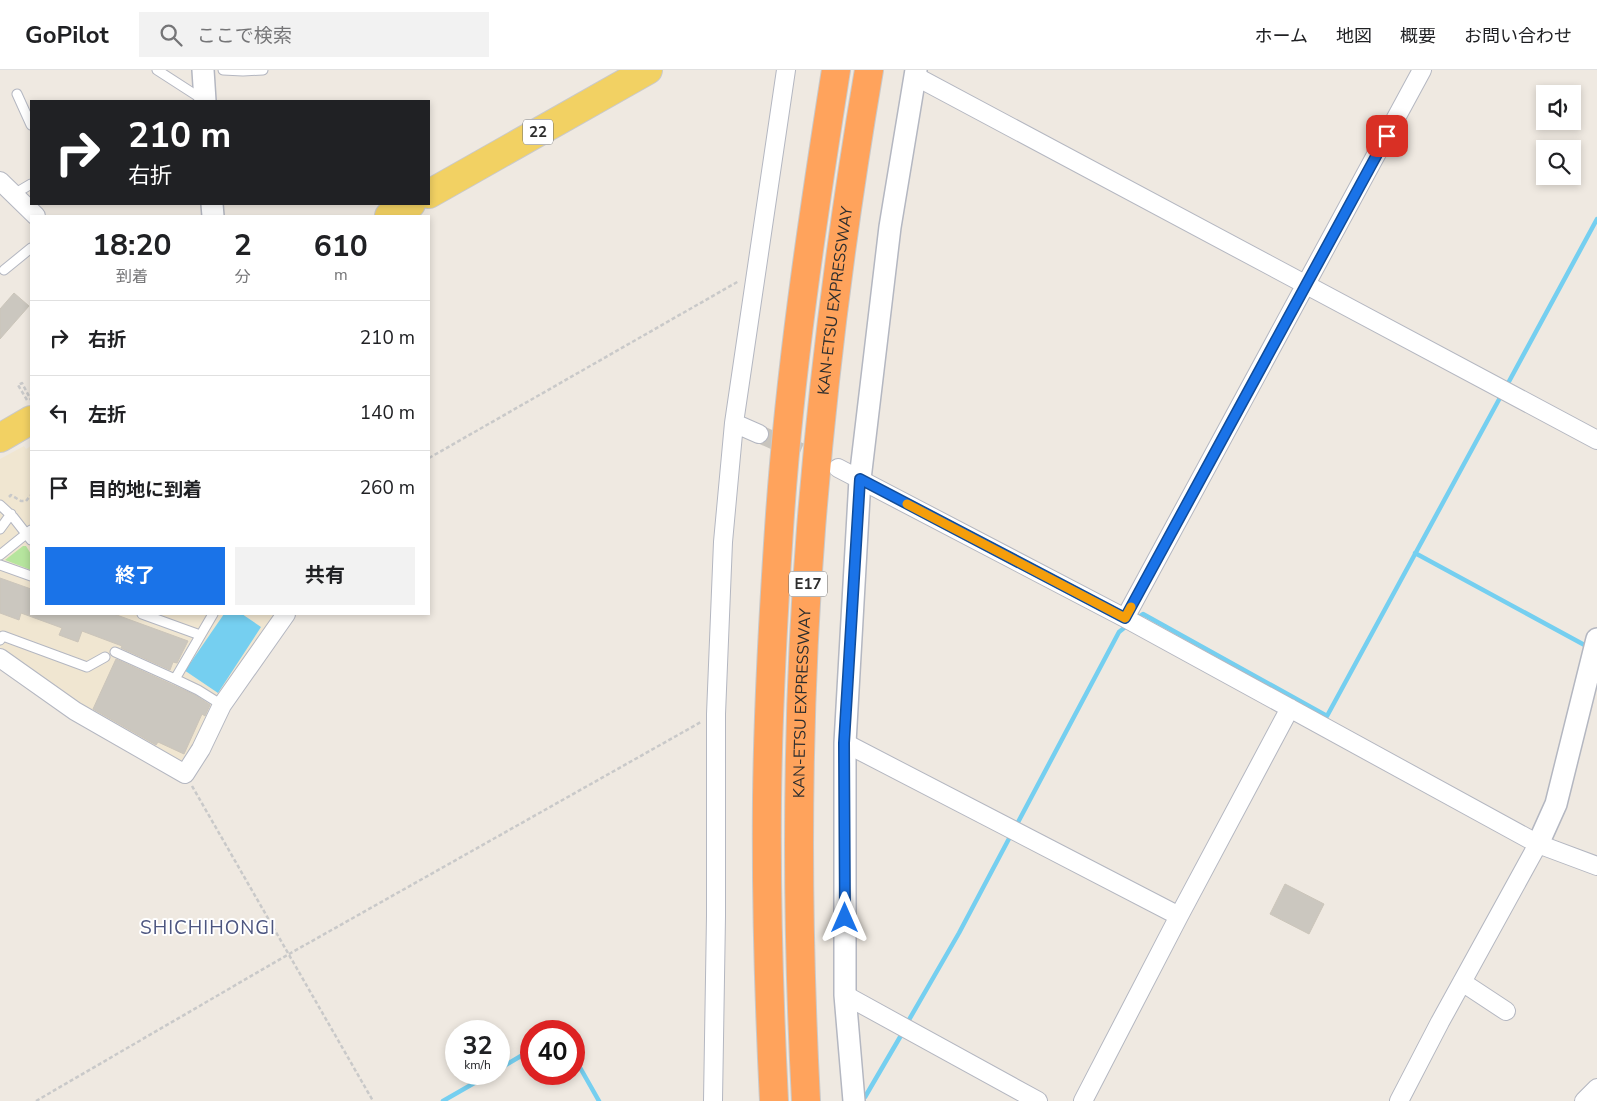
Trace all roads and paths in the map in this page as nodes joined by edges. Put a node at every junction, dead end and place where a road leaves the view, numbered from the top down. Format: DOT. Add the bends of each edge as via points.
graph roads {
  1 [pos="157,70"];
  2 [pos="203,70"];
  3 [pos="223,70"];
  4 [pos="263,70"];
  5 [pos="648,70"];
  6 [pos="786,70"];
  7 [pos="836,70"];
  8 [pos="869,70"];
  9 [pos="1422,70"];
  10 [pos="916,73"];
  11 [pos="17,94"];
  12 [pos="203,100"];
  13 [pos="205,100"];
  14 [pos="30,122"];
  15 [pos="0,181"];
  16 [pos="30,185"];
  17 [pos="430,193"];
  18 [pos="7,198"];
  19 [pos="410,205"];
  20 [pos="34,215"];
  21 [pos="391,215"];
  22 [pos="30,249"];
  23 [pos="4,270"];
  24 [pos="756,272"];
  25 [pos="1307,284"];
  26 [pos="30,398"];
  27 [pos="28,408"];
  28 [pos="734,423"];
  29 [pos="759,434"];
  30 [pos="0,438"];
  31 [pos="1597,440"];
  32 [pos="430,457"];
  33 [pos="838,468"];
  34 [pos="860,479"];
  35 [pos="30,496"];
  36 [pos="1,506"];
  37 [pos="11,514"];
  38 [pos="0,529"];
  39 [pos="30,534"];
  40 [pos="0,555"];
  41 [pos="0,565"];
  42 [pos="30,576"];
  43 [pos="145,615"];
  44 [pos="212,615"];
  45 [pos="285,615"];
  46 [pos="1125,618"];
  47 [pos="200,635"];
  48 [pos="1597,639"];
  49 [pos="0,640"];
  50 [pos="115,652"];
  51 [pos="105,657"];
  52 [pos="0,658"];
  53 [pos="175,679"];
  54 [pos="222,705"];
  55 [pos="1290,708"];
  56 [pos="716,714"];
  57 [pos="844,743"];
  58 [pos="185,774"];
  59 [pos="1538,844"];
  60 [pos="1597,866"];
  61 [pos="1179,916"];
  62 [pos="289,954"];
  63 [pos="1462,982"];
  64 [pos="845,995"];
  65 [pos="1506,1011"];
  66 [pos="1597,1088"];
  67 [pos="36,1101"];
  68 [pos="373,1101"];
  69 [pos="712,1101"];
  70 [pos="774,1101"];
  71 [pos="806,1101"];
  72 [pos="854,1101"];
  73 [pos="1038,1101"];
  74 [pos="1083,1101"];
  75 [pos="1399,1101"];
  76 [pos="1584,1101"];
  1 -- 12 [label="lane"];
  2 -- 13 [label="street"];
  3 -- 4 [label="lane"];
  5 -- 17 [label="main road, 22"];
  6 -- 24 [label="street"];
  7 -- 70 [label="highway, KAN-ETSU EXPRESSWAY / E17" via="794,375 779,528 767,798 767,929"];
  8 -- 71 [label="highway, KAN-ETSU EXPRESSWAY / E17" via="838,284 811,530 799,801 799,925"];
  9 -- 25 [label="street"];
  10 -- 25 [label="street"];
  10 -- 34 [label="street" via="890,227"];
  11 -- 14 [label="lane"];
  15 -- 18 [label="street"];
  16 -- 18 [label="lane"];
  18 -- 20 [label="street"];
  19 -- 21 [label="main road"];
  22 -- 23 [label="lane"];
  24 -- 28 [label="street"];
  24 -- 32 [label="path"];
  25 -- 31 [label="street"];
  25 -- 46 [label="street"];
  26 -- 27 [label="path" via="22,383 18,385"];
  27 -- 30 [label="main road"];
  28 -- 29 [label="street"];
  28 -- 56 [label="street" via="723,542"];
  33 -- 34 [label="street"];
  34 -- 46 [label="street"];
  34 -- 57 [label="street"];
  35 -- 36 [label="path" via="21,501 11,495"];
  36 -- 37 [label="lane"];
  37 -- 38 [label="lane"];
  37 -- 39 [label="lane"];
  39 -- 40 [label="lane"];
  41 -- 42 [label="lane"];
  43 -- 47 [label="lane"];
  44 -- 47 [label="lane"];
  45 -- 54 [label="street"];
  46 -- 55 [label="street"];
  47 -- 53 [label="lane"];
  48 -- 59 [label="street" via="1556,804"];
  49 -- 51 [label="lane" via="3,636 87,668"];
  50 -- 53 [label="lane"];
  52 -- 58 [label="street" via="75,712"];
  53 -- 54 [label="lane"];
  54 -- 58 [label="street"];
  55 -- 59 [label="street"];
  55 -- 61 [label="street"];
  56 -- 62 [label="path"];
  56 -- 69 [label="street"];
  57 -- 61 [label="street"];
  57 -- 64 [label="street"];
  58 -- 62 [label="path"];
  59 -- 60 [label="street"];
  59 -- 63 [label="street"];
  61 -- 74 [label="street"];
  62 -- 67 [label="path"];
  62 -- 68 [label="path"];
  63 -- 65 [label="street"];
  63 -- 75 [label="street"];
  64 -- 72 [label="street"];
  64 -- 73 [label="street"];
  66 -- 76 [label="street"];
}
